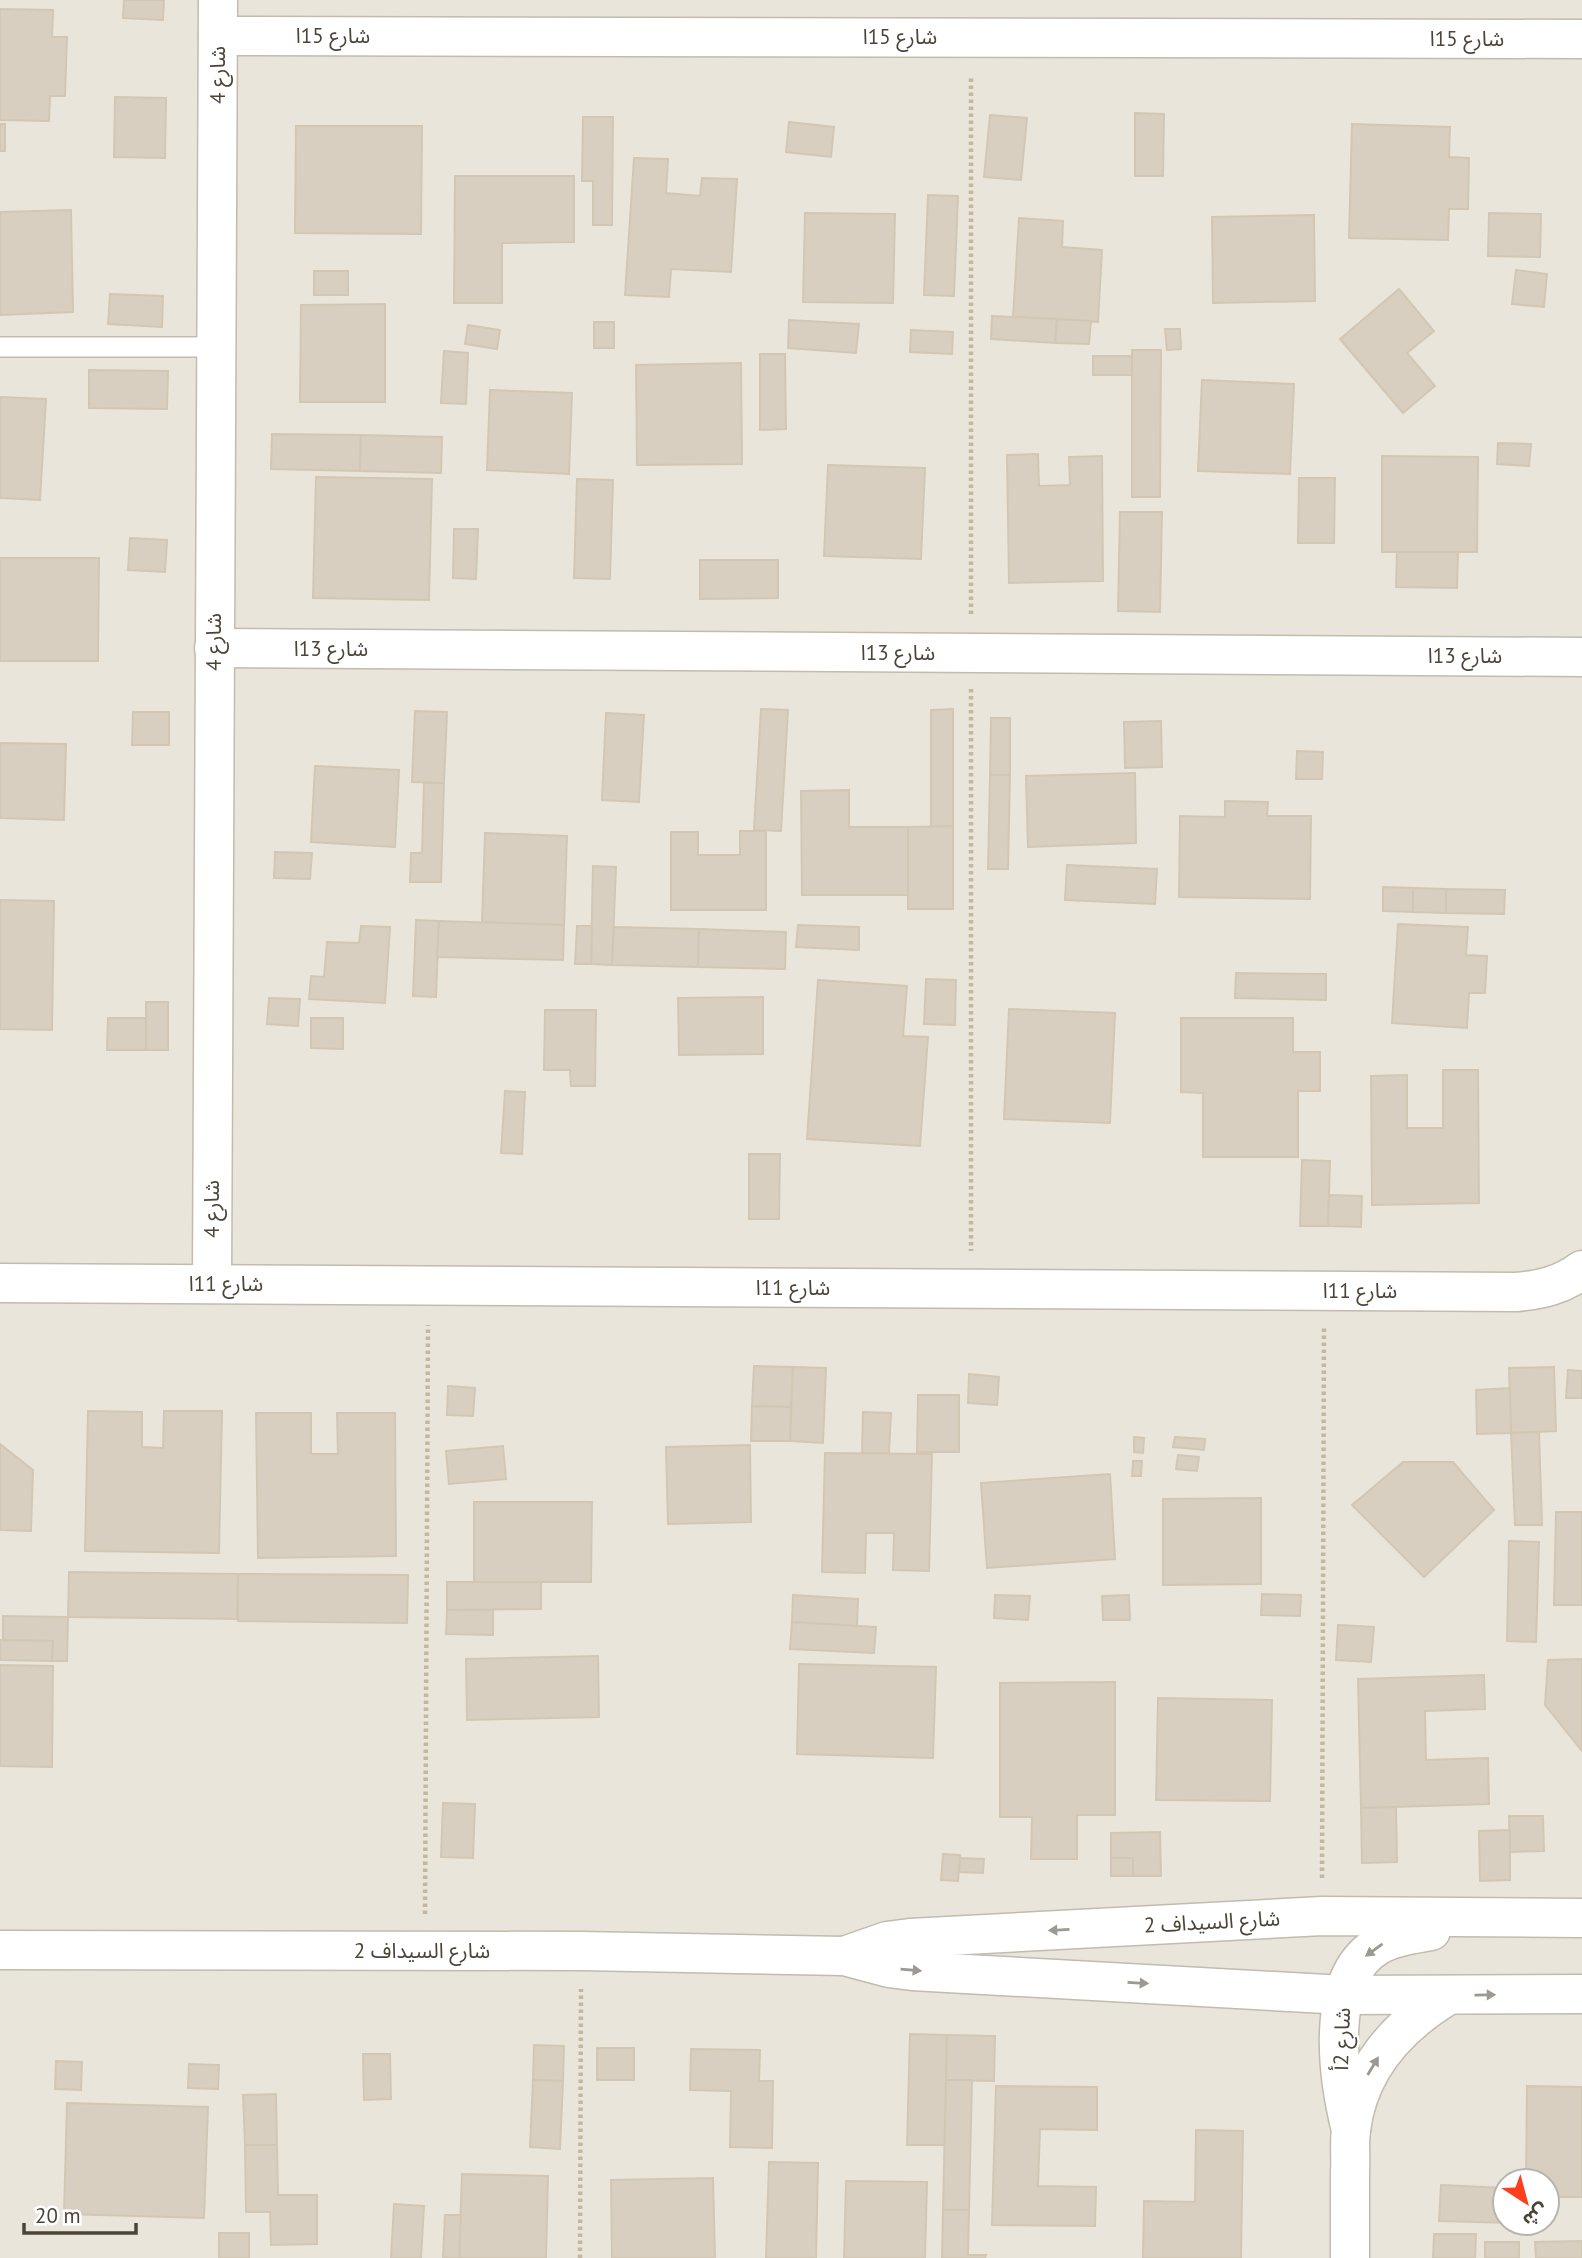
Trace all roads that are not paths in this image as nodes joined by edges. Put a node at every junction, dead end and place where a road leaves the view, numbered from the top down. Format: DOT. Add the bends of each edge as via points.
graph roads {
  1 [pos="218,18"];
  2 [pos="1582,39"];
  3 [pos="0,347"];
  4 [pos="217,347"];
  5 [pos="214,648"];
  6 [pos="1582,657"];
  7 [pos="1582,1270"];
  8 [pos="0,1283"];
  9 [pos="212,1284"];
  10 [pos="1582,1918"];
  11 [pos="1486,1919"];
  12 [pos="0,1950"];
  13 [pos="844,1956"];
  14 [pos="1582,1994"];
  15 [pos="1344,1995"];
  16 [pos="1447,1996"];
  17 [pos="1351,2130"];
  18 [pos="1350,2258"];
  1 -- 2 [label="street, شارع 15ا"];
  1 -- 4 [label="street, شارع 4"];
  3 -- 4 [label="lane"];
  4 -- 5 [label="street, شارع 4"];
  5 -- 6 [label="street, شارع 13ا"];
  5 -- 9 [label="street, شارع 4"];
  7 -- 9 [label="street, شارع 11ا" via="1539,1290"];
  8 -- 9 [label="street, شارع 11ا"];
  10 -- 11 [label="street, شارع السيداف 2"];
  11 -- 13 [label="street, شارع السيداف 2, one-way" via="1322,1916 910,1938"];
  11 -- 15 [label="street, شارع 2أ, one-way" via="1378,1945 1358,1963"];
  12 -- 13 [label="street, شارع السيداف 2"];
  13 -- 15 [label="street, شارع السيداف 2, one-way" via="912,1971"];
  16 -- 14 [label="street, شارع السيداف 2, one-way"];
  15 -- 16 [label="street, شارع السيداف 2"];
  15 -- 17 [label="street, شارع 2أ" via="1340,2077"];
  17 -- 16 [label="street, شارع 2أ, one-way" via="1367,2076 1382,2052 1415,2017"];
  17 -- 18 [label="street, شارع 2أ"];
}
